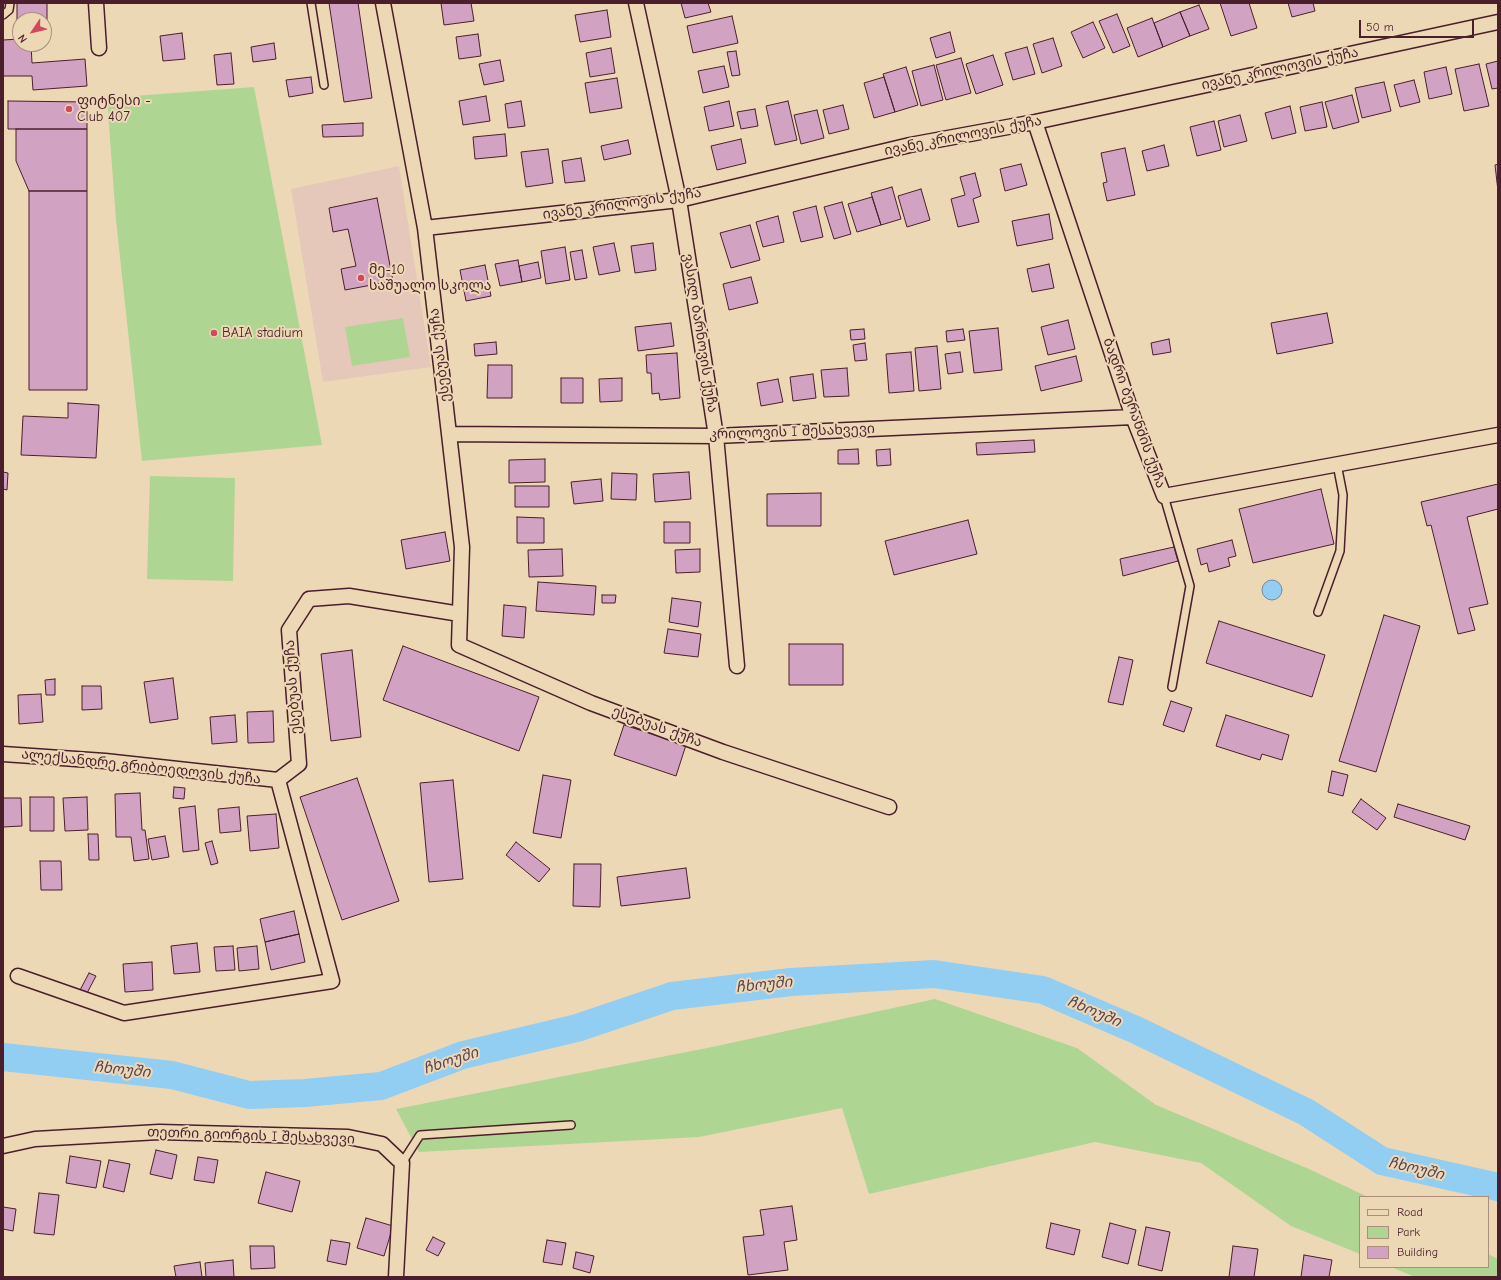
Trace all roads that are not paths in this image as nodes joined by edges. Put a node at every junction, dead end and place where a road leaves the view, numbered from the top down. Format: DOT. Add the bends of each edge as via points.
graph roads {
  1 [pos="10,3"];
  2 [pos="96,3"];
  3 [pos="311,3"];
  4 [pos="383,3"];
  5 [pos="636,3"];
  6 [pos="3,15"];
  7 [pos="1498,22"];
  8 [pos="99,48"];
  9 [pos="324,85"];
  10 [pos="1035,122"];
  11 [pos="679,200"];
  12 [pos="425,228"];
  13 [pos="1133,417"];
  14 [pos="450,434"];
  15 [pos="1498,435"];
  16 [pos="716,436"];
  17 [pos="1337,464"];
  18 [pos="1164,496"];
  19 [pos="1318,612"];
  20 [pos="460,614"];
  21 [pos="737,666"];
  22 [pos="1172,687"];
  23 [pos="3,754"];
  24 [pos="278,780"];
  25 [pos="889,807"];
  26 [pos="18,976"];
  27 [pos="571,1125"];
  28 [pos="3,1146"];
  29 [pos="402,1162"];
  30 [pos="396,1277"];
  1 -- 6 [label="lane" via="9,10"];
  2 -- 8 [label="street"];
  3 -- 9 [label="lane"];
  4 -- 12 [label="street, ესებუას ქუჩა"];
  5 -- 11 [label="street, ვასილ ბარნოვის ქუჩა"];
  7 -- 10 [label="street, ივანე კრილოვის ქუჩა"];
  10 -- 11 [label="street, ივანე კრილოვის ქუჩა" via="910,145"];
  10 -- 13 [label="street, ბადრი ბერანძის ქუჩა"];
  11 -- 12 [label="street, ივანე კრილოვის ქუჩა"];
  11 -- 16 [label="street, ვასილ ბარნოვის ქუჩა"];
  12 -- 14 [label="street, ესებუას ქუჩა"];
  13 -- 16 [label="street, კრილოვის I შესახვევი"];
  13 -- 18 [label="street, ბადრი ბერანძის ქუჩა"];
  14 -- 16 [label="street, კრილოვის I შესახვევი"];
  14 -- 20 [label="street, ესებუას ქუჩა" via="462,547"];
  15 -- 17 [label="street, ბადრი ბერანძის ქუჩა"];
  16 -- 21 [label="street, ვასილ ბარნოვის ქუჩა"];
  17 -- 18 [label="street, ბადრი ბერანძის ქუჩა"];
  17 -- 19 [label="lane" via="1343,495 1340,551"];
  18 -- 22 [label="lane" via="1190,586"];
  20 -- 24 [label="street, ესებუას ქუჩა" via="349,596 309,599 289,630 299,764"];
  20 -- 25 [label="street, ესებუას ქუჩა" via="459,645 591,703 723,752"];
  23 -- 24 [label="street, ალექსანდრე გრიბოედოვის ქუჩა" via="105,761"];
  24 -- 26 [label="street" via="332,981 124,1013"];
  27 -- 29 [label="lane" via="420,1135"];
  28 -- 29 [label="street, თეთრი გიორგის I შესახვევი" via="35,1139 159,1132 348,1137 382,1144"];
  29 -- 30 [label="street"];
}
